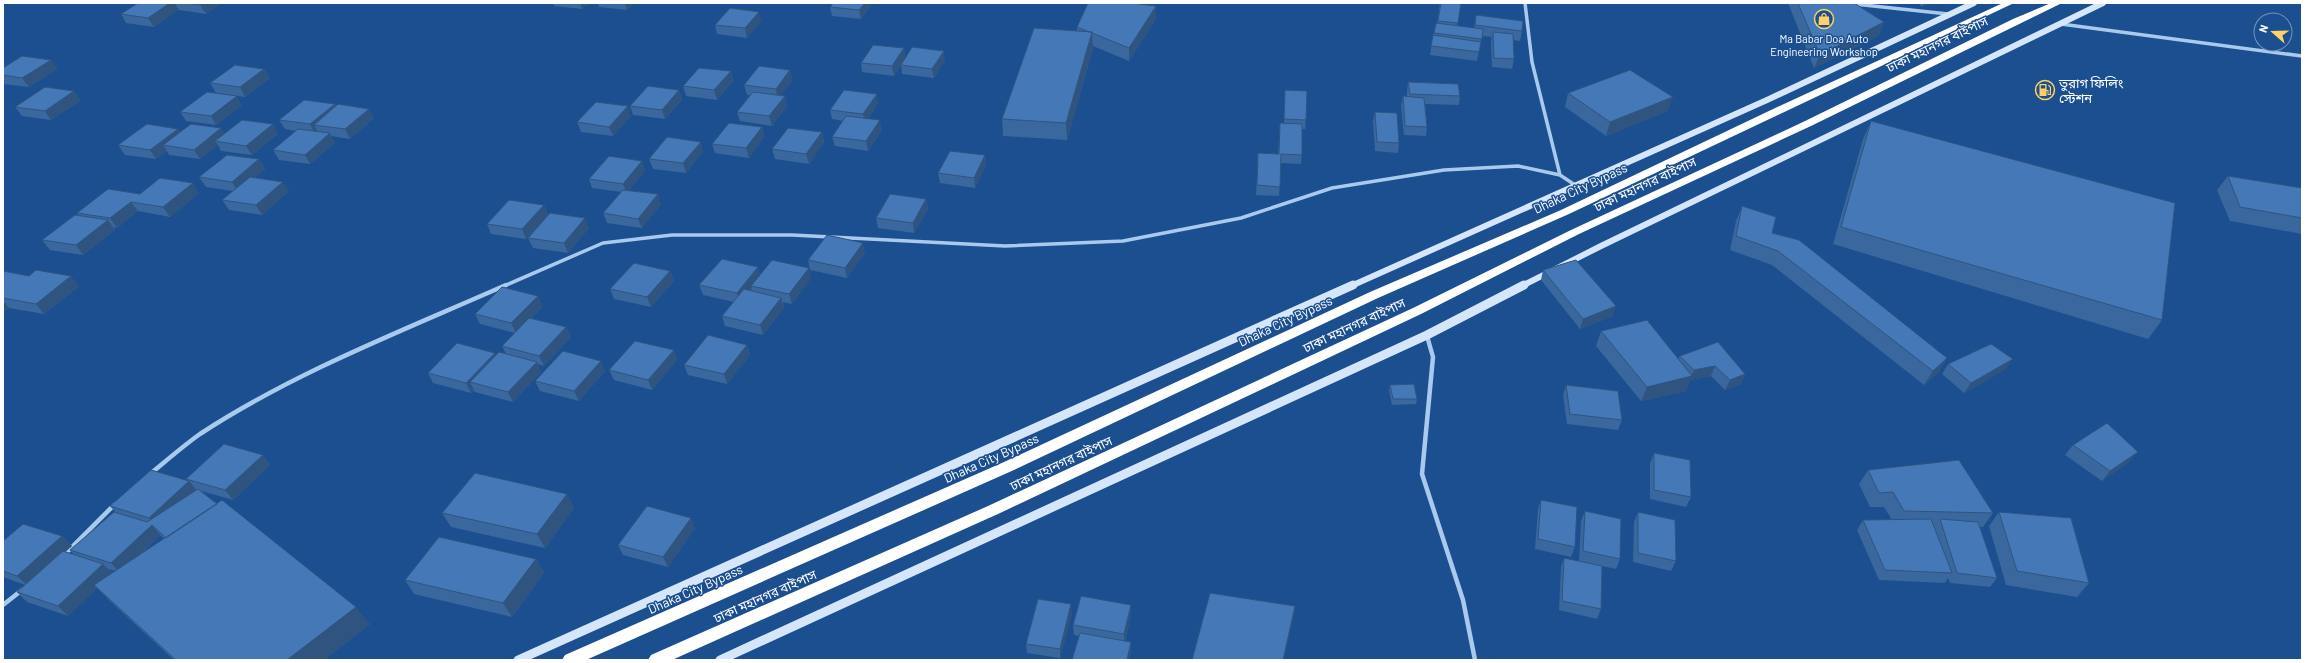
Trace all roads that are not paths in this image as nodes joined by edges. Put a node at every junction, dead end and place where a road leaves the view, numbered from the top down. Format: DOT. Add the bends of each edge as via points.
graph roads {
  1 [pos="1525,3"];
  2 [pos="1845,3"];
  3 [pos="1974,3"];
  4 [pos="2010,3"];
  5 [pos="2058,3"];
  6 [pos="2103,3"];
  7 [pos="1950,14"];
  8 [pos="2060,24"];
  9 [pos="2302,56"];
  10 [pos="1560,175"];
  11 [pos="1575,185"];
  12 [pos="1427,335"];
  13 [pos="145,478"];
  14 [pos="116,503"];
  15 [pos="58,562"];
  16 [pos="27,586"];
  17 [pos="3,605"];
  18 [pos="518,660"];
  19 [pos="570,660"];
  20 [pos="656,660"];
  21 [pos="720,660"];
  22 [pos="1475,660"];
  1 -- 10 [label="street" via="1532,62"];
  2 -- 7 [label="street"];
  3 -- 7 [label="main road"];
  4 -- 19 [label="highway, Dhaka City Bypass" via="1565,212 1374,295 1009,466"];
  5 -- 20 [label="highway, ঢাকা মহানগর বাইপাস" via="1575,232 1417,311 1014,500"];
  6 -- 8 [label="main road"];
  7 -- 11 [label="main road" via="1767,100"];
  8 -- 9 [label="street"];
  8 -- 12 [label="main road" via="1600,246"];
  10 -- 11 [label="street"];
  10 -- 13 [label="street" via="1518,166 1444,170 1332,188 1241,218 1123,242 1006,246 792,235 672,235 603,244 338,359 255,400 199,435"];
  11 -- 18 [label="main road"];
  12 -- 21 [label="main road"];
  12 -- 22 [label="street" via="1433,357 1422,474 1463,600"];
  14 -- 15 [label="street"];
  16 -- 17 [label="street"];
}
